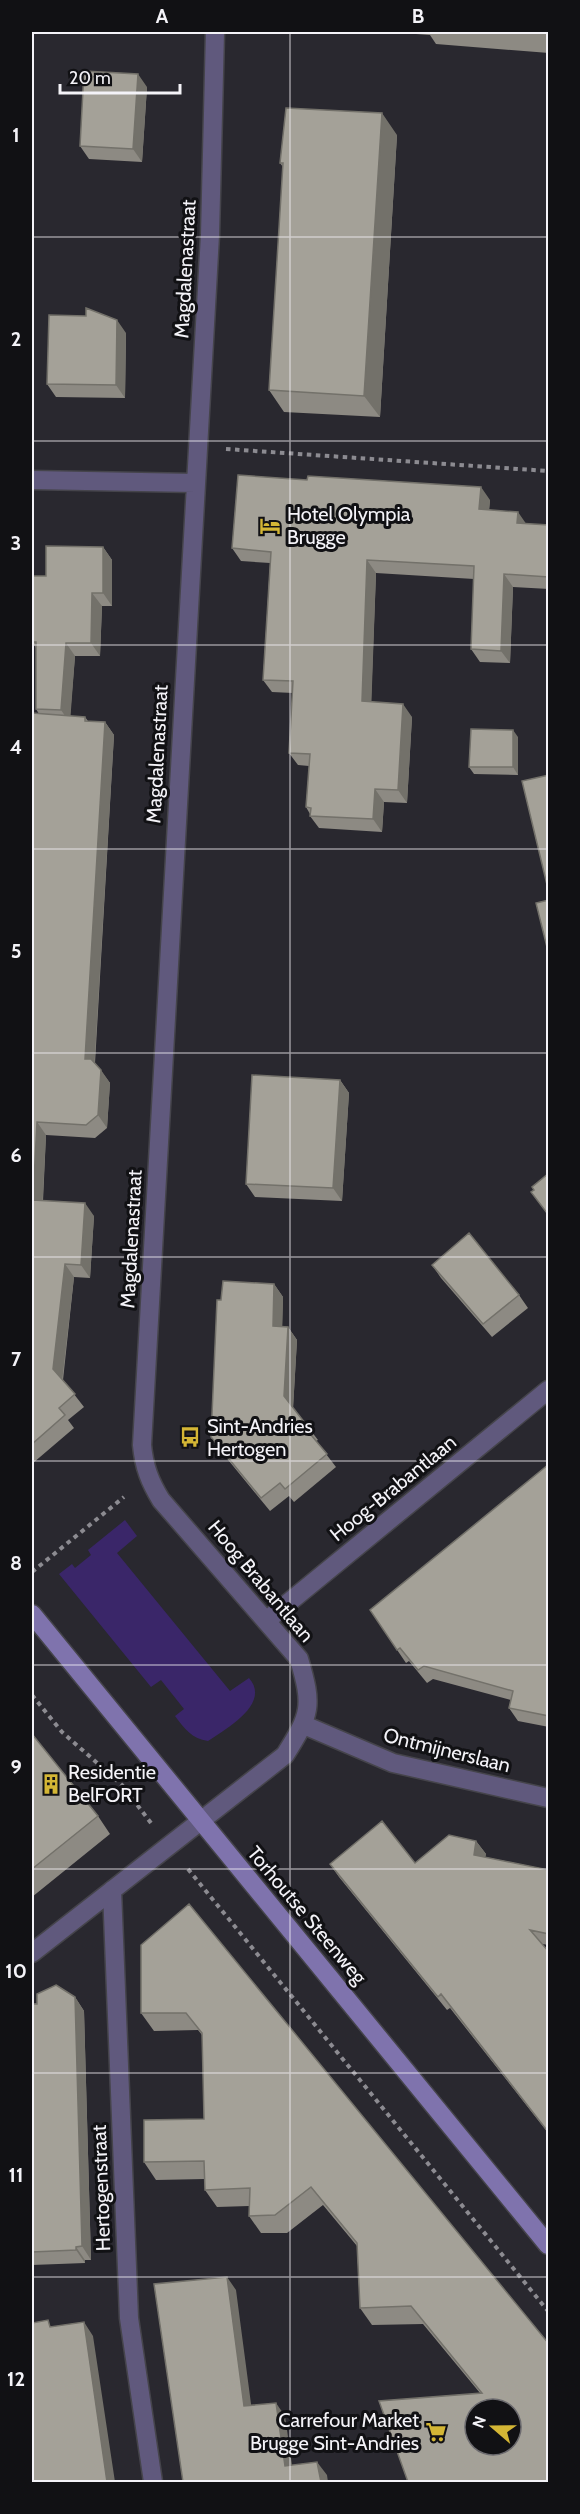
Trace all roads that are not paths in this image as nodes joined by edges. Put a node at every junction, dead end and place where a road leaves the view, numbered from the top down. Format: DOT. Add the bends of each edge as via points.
graph roads {
  1 [pos="215,32"];
  2 [pos="32,480"];
  3 [pos="195,483"];
  4 [pos="549,1390"];
  5 [pos="148,1478"];
  6 [pos="32,1614"];
  7 [pos="266,1621"];
  8 [pos="304,1725"];
  9 [pos="549,1798"];
  10 [pos="199,1821"];
  11 [pos="112,1890"];
  12 [pos="32,1953"];
  13 [pos="549,2245"];
  14 [pos="153,2482"];
  1 -- 3 [label="street, Magdalenastraat" via="210,235"];
  2 -- 3 [label="street"];
  3 -- 5 [label="street, Magdalenastraat" via="142,1446"];
  4 -- 7 [label="street, Hoog-Brabantlaan"];
  5 -- 7 [label="street, Hoog Brabantlaan" via="161,1500"];
  6 -- 10 [label="main road, Torhoutse Steenweg"];
  7 -- 8 [label="street, Hoog Brabantlaan" via="299,1659 309,1692"];
  8 -- 9 [label="street, Ontmijnerslaan" via="393,1763"];
  8 -- 10 [label="street" via="285,1755"];
  10 -- 11 [label="street"];
  10 -- 13 [label="main road, Torhoutse Steenweg"];
  11 -- 12 [label="street"];
  11 -- 14 [label="street, Hertogenstraat" via="129,2318"];
}
